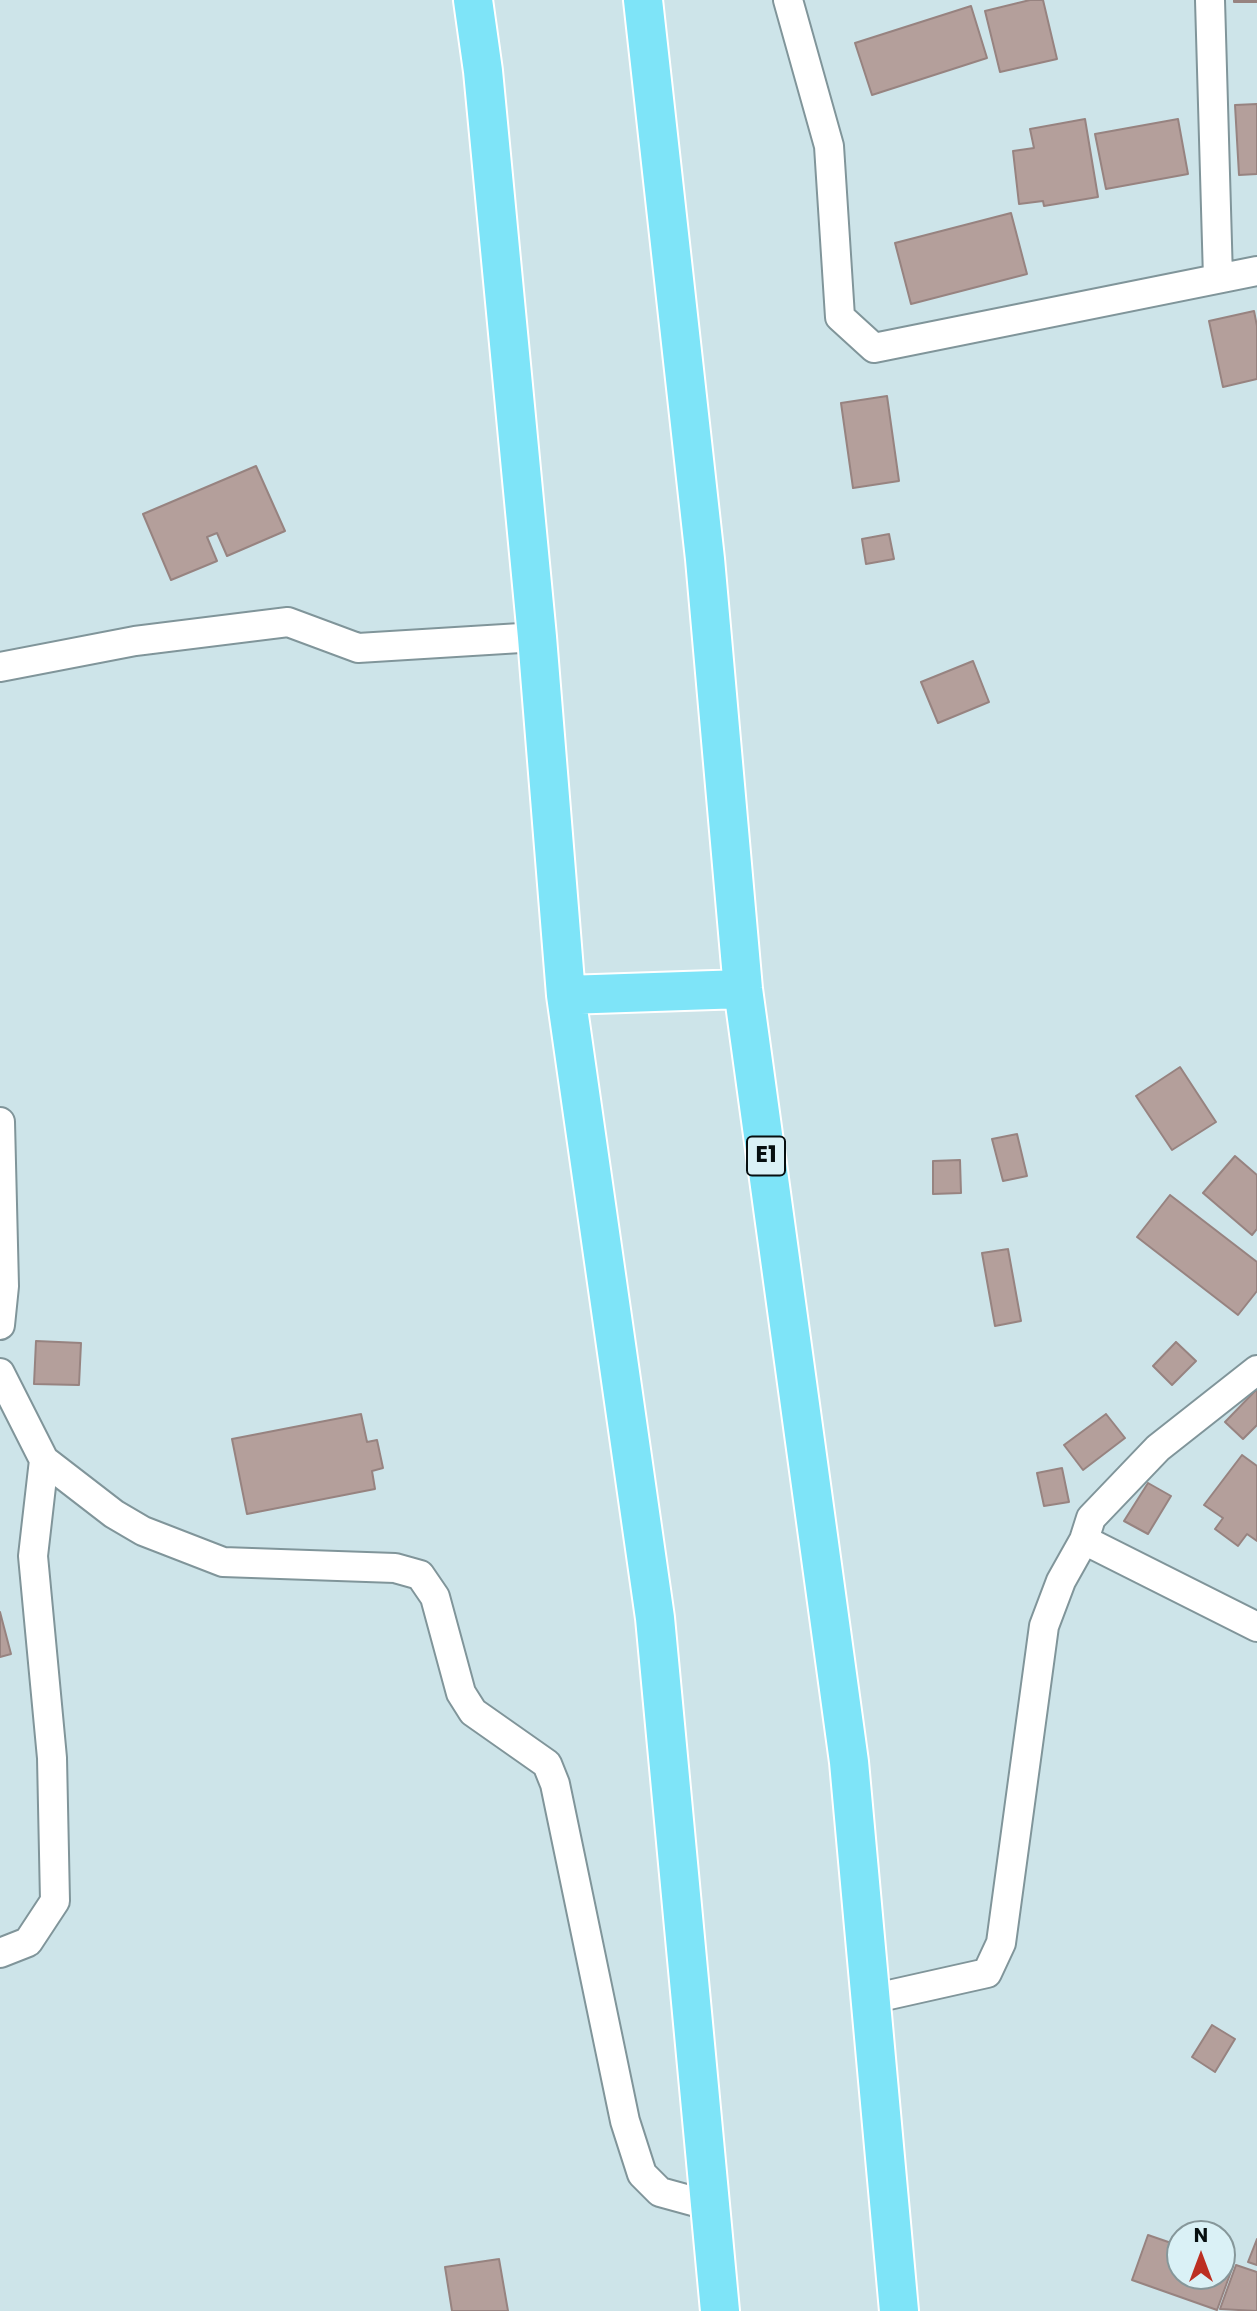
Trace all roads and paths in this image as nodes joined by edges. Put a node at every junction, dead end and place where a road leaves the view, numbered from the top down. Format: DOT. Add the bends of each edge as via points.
graph roads {
  1 [pos="472,0"];
  2 [pos="643,0"];
  3 [pos="788,0"];
  4 [pos="1210,0"];
  5 [pos="1257,271"];
  6 [pos="1218,278"];
  7 [pos="537,637"];
  8 [pos="0,667"];
  9 [pos="743,989"];
  10 [pos="566,995"];
  11 [pos="0,1122"];
  12 [pos="0,1325"];
  13 [pos="1257,1370"];
  14 [pos="0,1373"];
  15 [pos="44,1460"];
  16 [pos="1084,1540"];
  17 [pos="1257,1626"];
  18 [pos="0,1953"];
  19 [pos="871,1999"];
  20 [pos="711,2206"];
  21 [pos="720,2311"];
  22 [pos="900,2311"];
  1 -- 7 [label="highway" via="483,71"];
  2 -- 9 [label="highway, E1" via="705,559"];
  3 -- 6 [label="street" via="829,145 840,317 874,348"];
  4 -- 6 [label="street"];
  5 -- 6 [label="street"];
  7 -- 8 [label="street" via="358,648 288,622 135,641"];
  7 -- 10 [label="highway"];
  9 -- 10 [label="highway"];
  9 -- 19 [label="highway, E1" via="849,1762"];
  10 -- 20 [label="highway" via="655,1618"];
  11 -- 12 [label="street" via="4,1286"];
  13 -- 16 [label="street" via="1158,1448 1091,1518"];
  14 -- 15 [label="street"];
  15 -- 18 [label="street" via="33,1556 52,1758 55,1901 28,1942"];
  15 -- 20 [label="street" via="143,1531 223,1562 395,1568 421,1575 435,1597 461,1693 473,1712 547,1764 555,1784 625,2121 642,2174 660,2192"];
  16 -- 17 [label="street"];
  16 -- 19 [label="street" via="1061,1581 1044,1626 1001,1943 986,1973"];
  19 -- 22 [label="highway, E1"];
  20 -- 21 [label="highway"];
}
